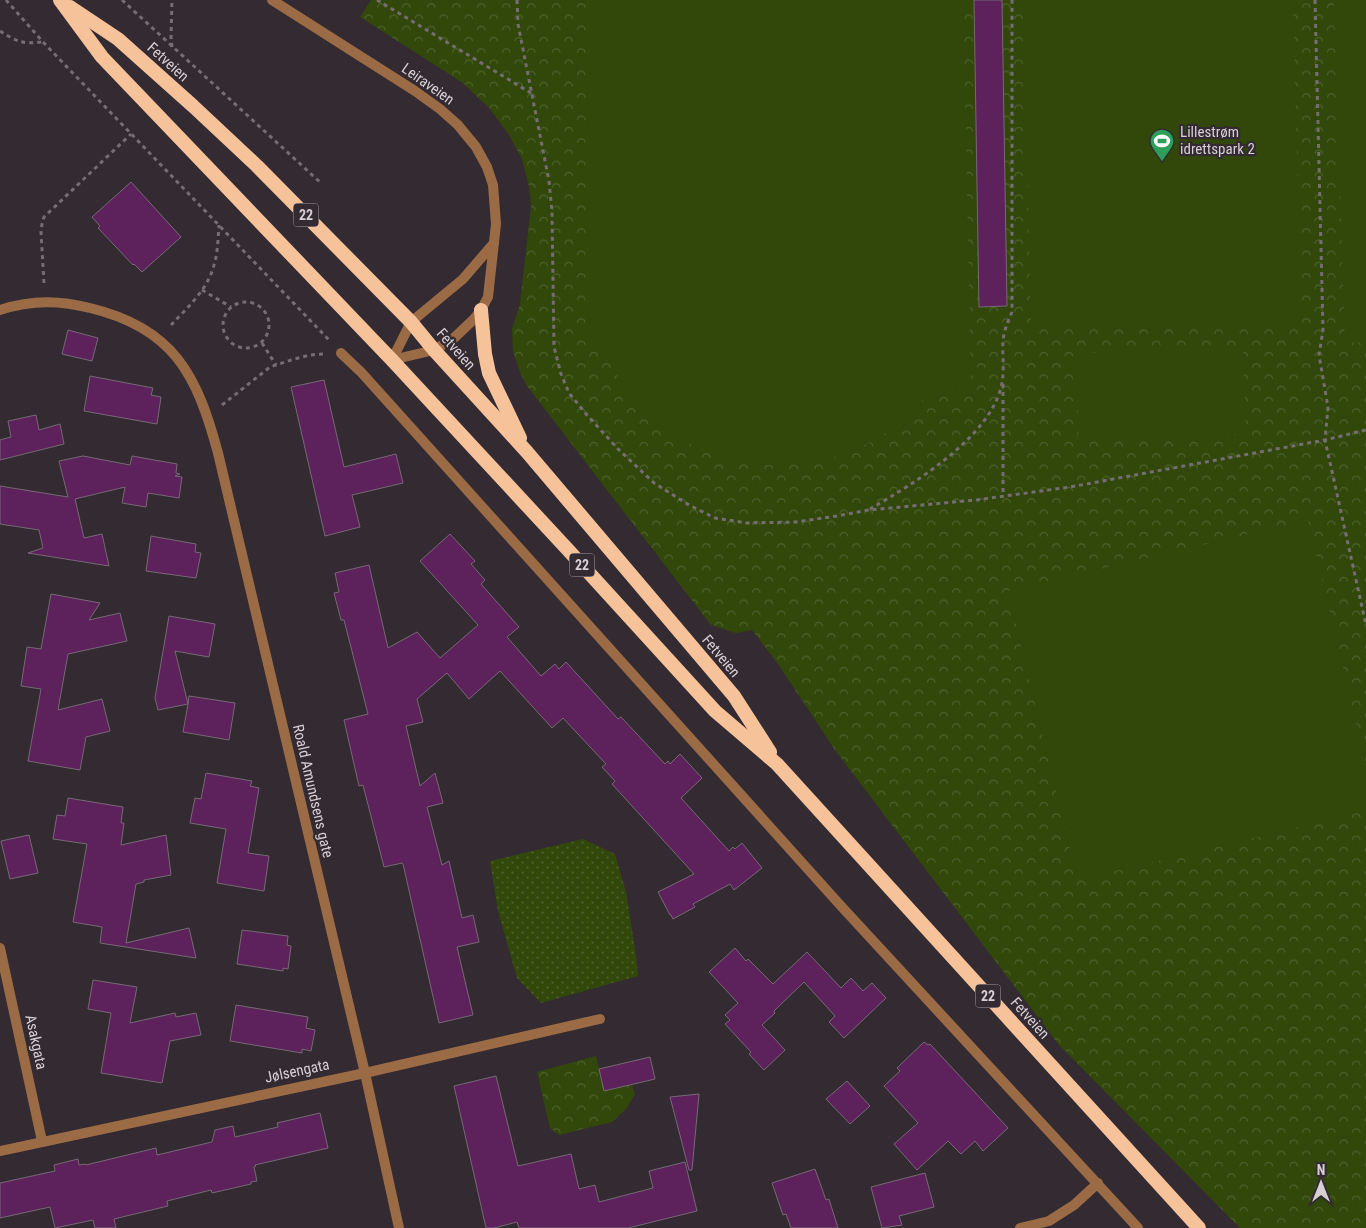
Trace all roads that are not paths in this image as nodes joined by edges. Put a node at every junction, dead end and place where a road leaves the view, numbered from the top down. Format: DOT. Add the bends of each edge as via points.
graph roads {
  1 [pos="272,0"];
  2 [pos="62,1"];
  3 [pos="494,243"];
  4 [pos="0,310"];
  5 [pos="481,310"];
  6 [pos="411,322"];
  7 [pos="434,350"];
  8 [pos="341,353"];
  9 [pos="392,360"];
  10 [pos="527,452"];
  11 [pos="777,764"];
  12 [pos="0,948"];
  13 [pos="600,1019"];
  14 [pos="365,1073"];
  15 [pos="42,1141"];
  16 [pos="0,1151"];
  17 [pos="1098,1183"];
  18 [pos="1050,1225"];
  19 [pos="399,1228"];
  20 [pos="1020,1228"];
  21 [pos="1138,1228"];
  22 [pos="1199,1228"];
  1 -- 3 [label="street, Leiraveien" via="415,91 458,125 476,147 493,185"];
  2 -- 6 [label="highway, Fetveien / 22" via="118,39 193,106"];
  2 -- 9 [label="highway, Fetveien / 22" via="102,58"];
  3 -- 5 [label="street, Leiraveien" via="488,297"];
  3 -- 6 [label="street" via="463,279"];
  4 -- 14 [label="street, Roald Amundsens gate" via="45,302 75,304 120,316 158,338 184,366 197,389 208,417 227,491"];
  5 -- 7 [label="street, Leiraveien" via="454,338"];
  5 -- 10 [label="highway" via="489,373"];
  6 -- 7 [label="highway, Fetveien / 22"];
  6 -- 9 [label="street"];
  7 -- 9 [label="street, Leiraveien"];
  7 -- 10 [label="highway, Fetveien / 22"];
  8 -- 17 [label="street" via="840,906"];
  9 -- 11 [label="highway, Fetveien / 22" via="715,712"];
  10 -- 11 [label="highway, Fetveien / 22" via="734,696"];
  11 -- 22 [label="highway, Fetveien / 22"];
  12 -- 15 [label="street, Asakgata"];
  13 -- 14 [label="street, Jølsengata"];
  14 -- 15 [label="street, Jølsengata"];
  14 -- 19 [label="street, Roald Amundsens gate"];
  15 -- 16 [label="street, Jølsengata"];
  17 -- 18 [label="street"];
  17 -- 21 [label="street"];
  18 -- 20 [label="street"];
}
